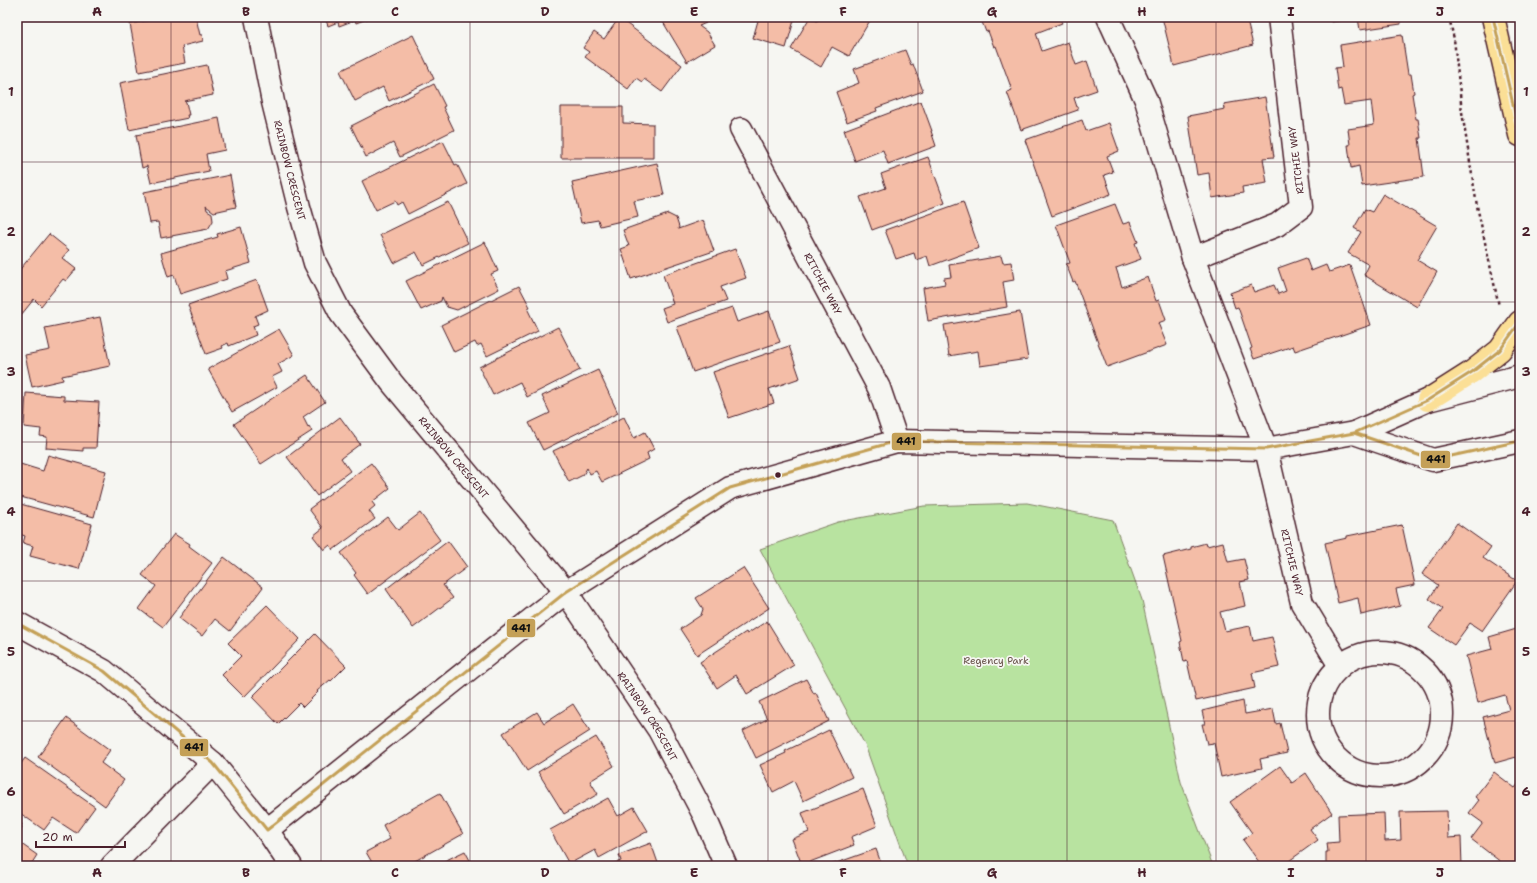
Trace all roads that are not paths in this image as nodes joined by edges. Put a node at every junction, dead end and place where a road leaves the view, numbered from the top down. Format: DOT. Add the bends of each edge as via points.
graph roads {
  1 [pos="256,17"];
  2 [pos="1108,17"];
  3 [pos="1279,17"];
  4 [pos="1493,17"];
  5 [pos="741,129"];
  6 [pos="1520,135"];
  7 [pos="1193,258"];
  8 [pos="1520,322"];
  9 [pos="1520,376"];
  10 [pos="1428,400"];
  11 [pos="1354,433"];
  12 [pos="897,441"];
  13 [pos="1520,441"];
  14 [pos="1266,449"];
  15 [pos="566,592"];
  16 [pos="17,623"];
  17 [pos="1340,666"];
  18 [pos="213,764"];
  19 [pos="267,830"];
  20 [pos="112,866"];
  21 [pos="291,866"];
  22 [pos="726,866"];
  1 -- 15 [label="street, RAINBOW CRESCENT" via="273,102 315,263 341,314 392,383"];
  2 -- 7 [label="street, RITCHIE WAY" via="1146,100"];
  3 -- 7 [label="street, RITCHIE WAY" via="1301,207 1277,225"];
  4 -- 6 [label="main road"];
  5 -- 12 [label="street, RITCHIE WAY" via="879,388"];
  7 -- 14 [label="street, RITCHIE WAY"];
  8 -- 10 [label="main road" via="1500,350 1472,372"];
  9 -- 10 [label="street"];
  10 -- 11 [label="street"];
  11 -- 13 [label="street" via="1433,460"];
  11 -- 14 [label="street"];
  12 -- 14 [label="street"];
  12 -- 15 [label="street" via="730,488"];
  14 -- 17 [label="street, RITCHIE WAY" via="1302,603"];
  15 -- 19 [label="street"];
  15 -- 22 [label="street, RAINBOW CRESCENT" via="659,730 704,816"];
  16 -- 18 [label="street" via="104,671"];
  17 -- 17 [label="street" via="1327,681 1319,700 1318,720 1323,739 1334,756 1350,768 1368,775 1388,775 1407,770 1424,758 1436,742 1442,722 1441,700 1433,681 1419,665 1400,655 1379,651 1358,655"];
  18 -- 19 [label="street"];
  18 -- 20 [label="street"];
  19 -- 21 [label="street"];
}
